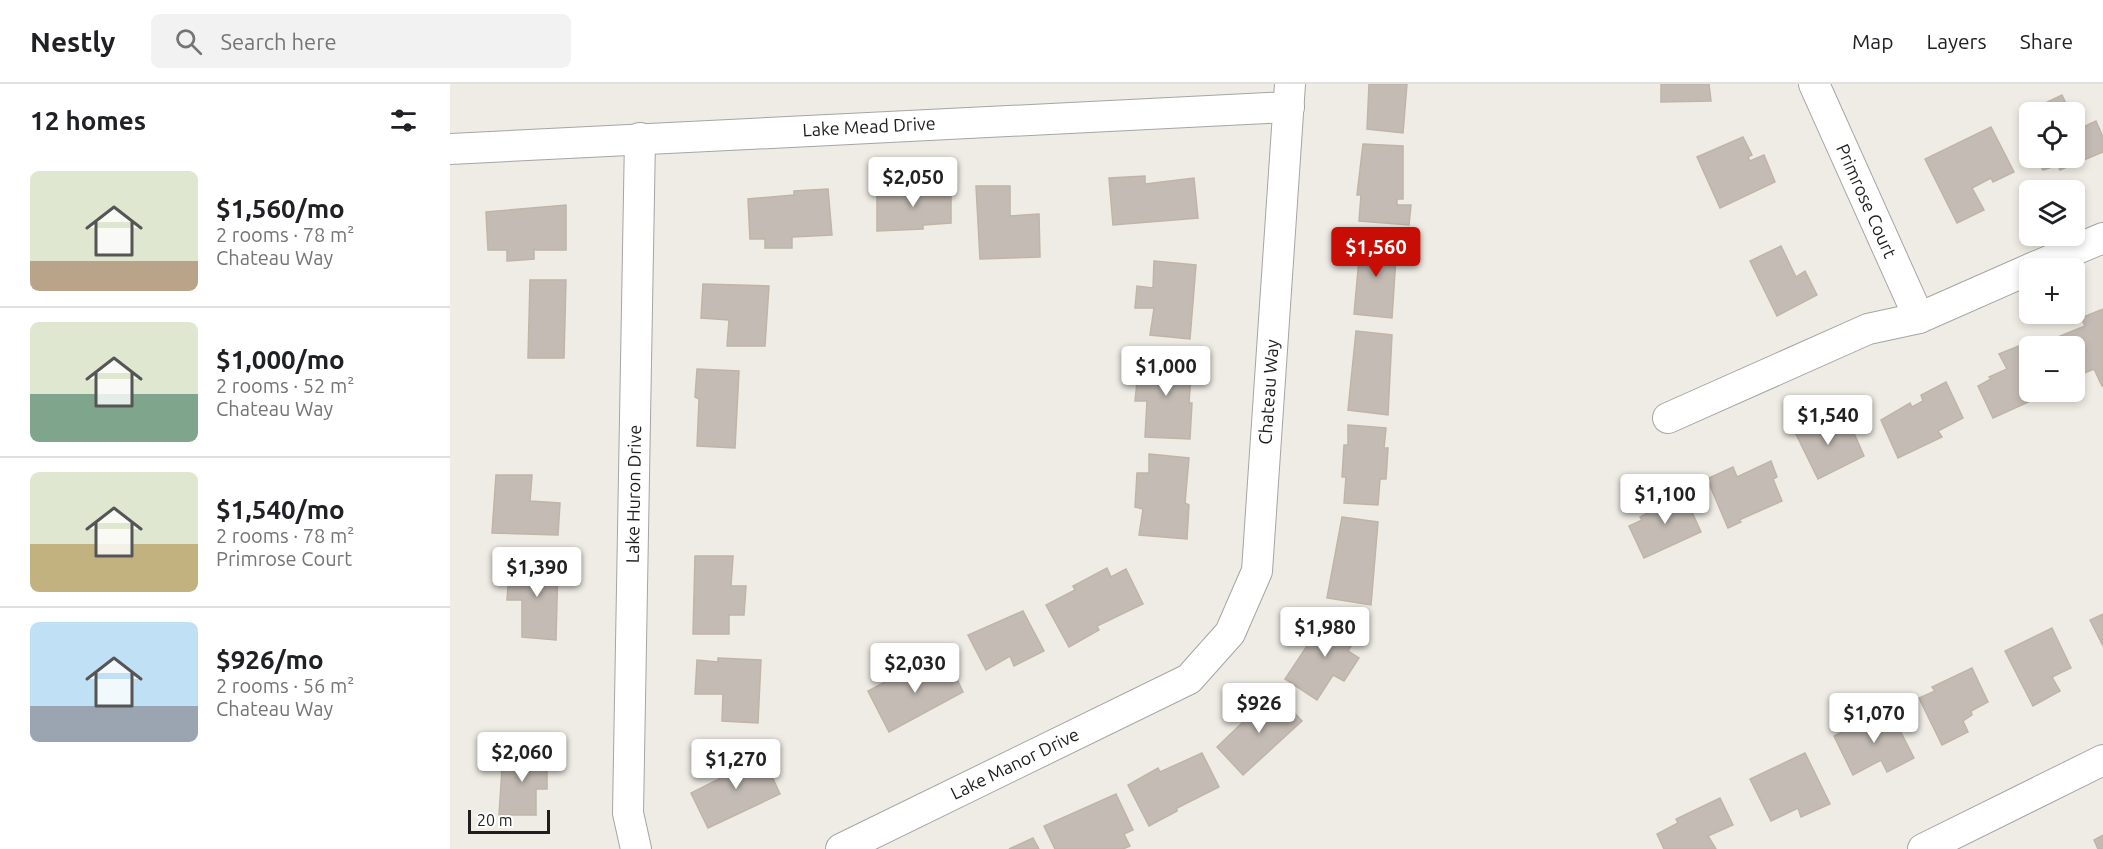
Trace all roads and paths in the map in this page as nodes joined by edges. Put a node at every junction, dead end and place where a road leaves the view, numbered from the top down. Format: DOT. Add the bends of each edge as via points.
graph roads {
  1 [pos="1814,84"];
  2 [pos="1289,96"];
  3 [pos="639,138"];
  4 [pos="450,149"];
  5 [pos="2103,237"];
  6 [pos="2056,258"];
  7 [pos="2019,274"];
  8 [pos="1919,318"];
  9 [pos="1668,418"];
  10 [pos="1189,679"];
  11 [pos="2103,760"];
  12 [pos="636,849"];
  13 [pos="842,849"];
  14 [pos="1923,849"];
  1 -- 8 [label="street, Primrose Court"];
  2 -- 3 [label="street, Lake Mead Drive"];
  2 -- 10 [label="street, Chateau Way" via="1257,571 1230,633"];
  3 -- 4 [label="street, Lake Mead Drive"];
  3 -- 12 [label="street, Lake Huron Drive" via="628,813"];
  5 -- 6 [label="street"];
  7 -- 8 [label="street"];
  8 -- 9 [label="street" via="1868,329"];
  10 -- 13 [label="street, Lake Manor Drive"];
  11 -- 14 [label="street"];
}
